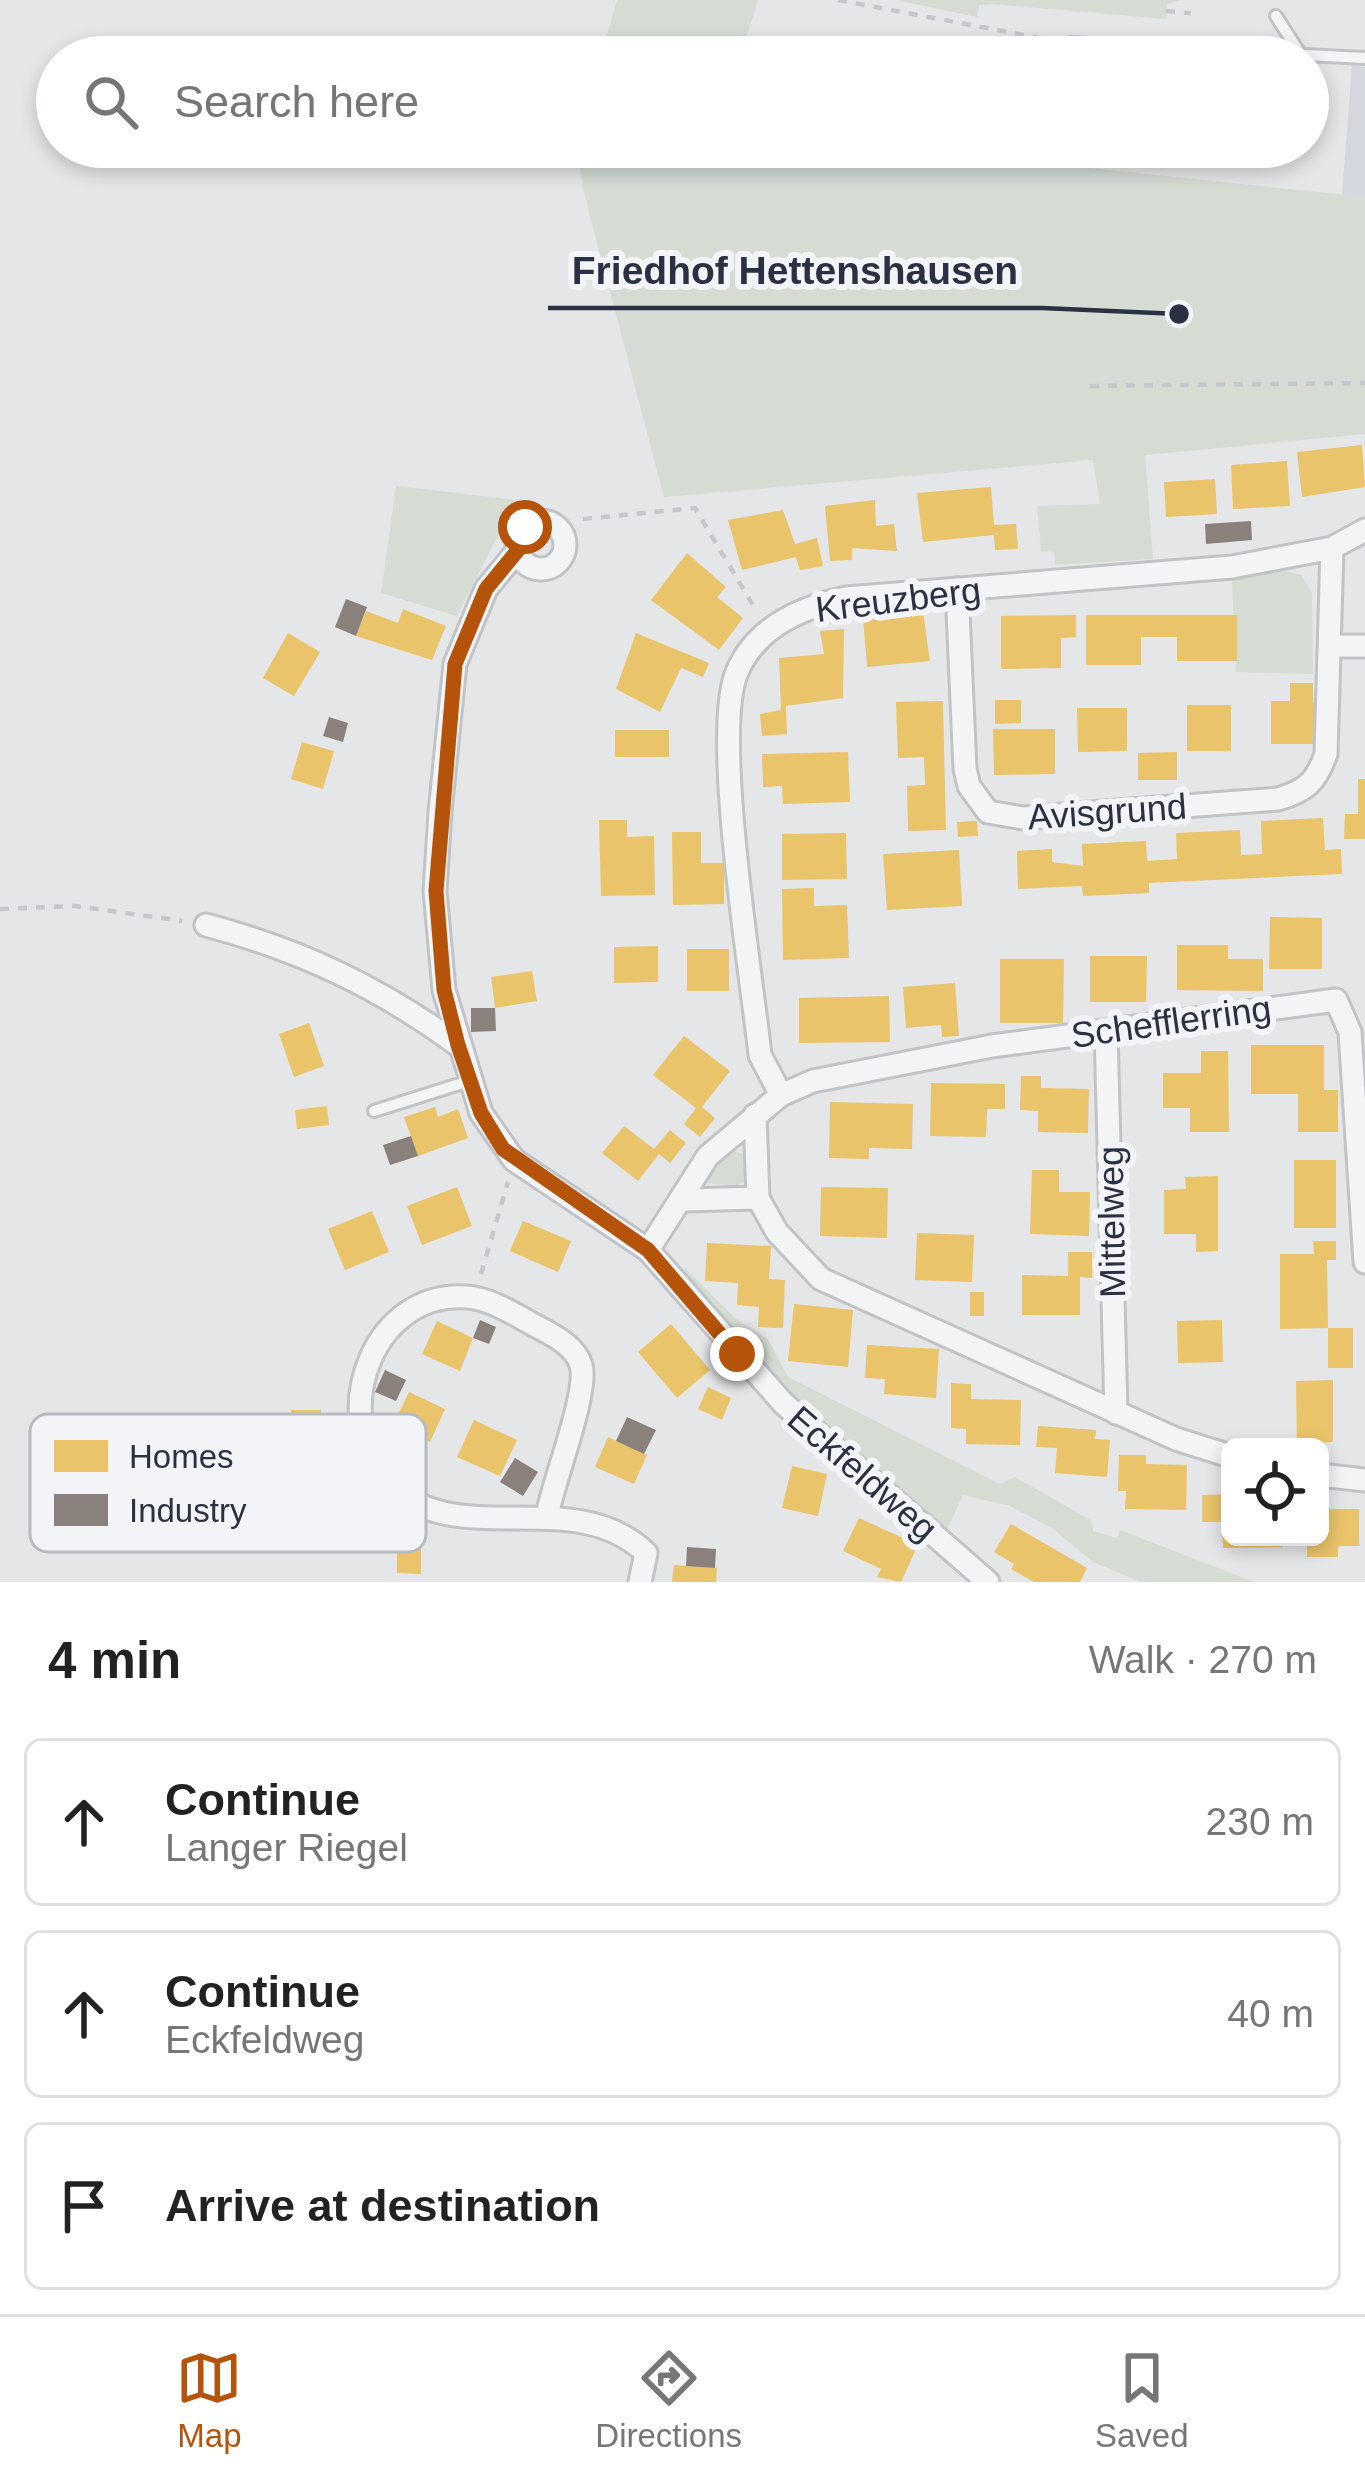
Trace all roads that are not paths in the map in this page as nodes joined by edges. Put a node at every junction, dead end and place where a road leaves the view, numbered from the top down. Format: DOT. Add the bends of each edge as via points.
graph roads {
  1 [pos="1276,16"];
  2 [pos="1289,36"];
  3 [pos="1329,55"];
  4 [pos="1365,58"];
  5 [pos="1365,530"];
  6 [pos="1332,548"];
  7 [pos="518,550"];
  8 [pos="957,589"];
  9 [pos="1330,646"];
  10 [pos="1365,646"];
  11 [pos="206,925"];
  12 [pos="1106,1031"];
  13 [pos="458,1045"];
  14 [pos="469,1081"];
  15 [pos="781,1095"];
  16 [pos="374,1112"];
  17 [pos="755,1115"];
  18 [pos="758,1198"];
  19 [pos="684,1200"];
  20 [pos="648,1250"];
  21 [pos="1365,1262"];
  22 [pos="1116,1413"];
  23 [pos="360,1414"];
  24 [pos="1221,1453"];
  25 [pos="1329,1476"];
  26 [pos="1365,1480"];
  27 [pos="426,1510"];
  28 [pos="547,1516"];
  29 [pos="640,1582"];
  30 [pos="988,1582"];
  1 -- 2 [label="lane"];
  3 -- 4 [label="lane"];
  5 -- 6 [label="street, Kreuzberg"];
  6 -- 8 [label="street, Kreuzberg" via="1232,566"];
  6 -- 9 [label="street, Avisgrund"];
  7 -- 13 [label="street" via="486,589 455,664 436,891 444,990"];
  8 -- 9 [label="street, Avisgrund" via="965,769 978,802 1004,818 1302,793 1327,754"];
  8 -- 15 [label="street, Kreuzberg" via="811,605 767,632 736,674 728,740 760,1055"];
  9 -- 10 [label="street"];
  11 -- 13 [label="street" via="330,967 393,998"];
  12 -- 15 [label="street, Schefflerring" via="848,1071"];
  12 -- 21 [label="street, Schefflerring" via="1336,1000 1350,1032"];
  12 -- 22 [label="street, Mittelweg"];
  13 -- 14 [label="street"];
  14 -- 16 [label="lane"];
  14 -- 20 [label="street, Eckfeldweg" via="514,1160"];
  15 -- 17 [label="street, Schefflerring"];
  17 -- 18 [label="street"];
  17 -- 19 [label="street, Schefflerring" via="708,1156"];
  18 -- 19 [label="street"];
  18 -- 22 [label="street" via="821,1280"];
  19 -- 20 [label="street, Schefflerring"];
  20 -- 30 [label="street, Eckfeldweg" via="784,1404"];
  22 -- 24 [label="street"];
  23 -- 28 [label="street" via="362,1377 388,1329 431,1301 474,1297 562,1341 582,1366 581,1398"];
  25 -- 26 [label="street"];
  27 -- 28 [label="street"];
  28 -- 29 [label="street" via="605,1529 644,1550"];
}
